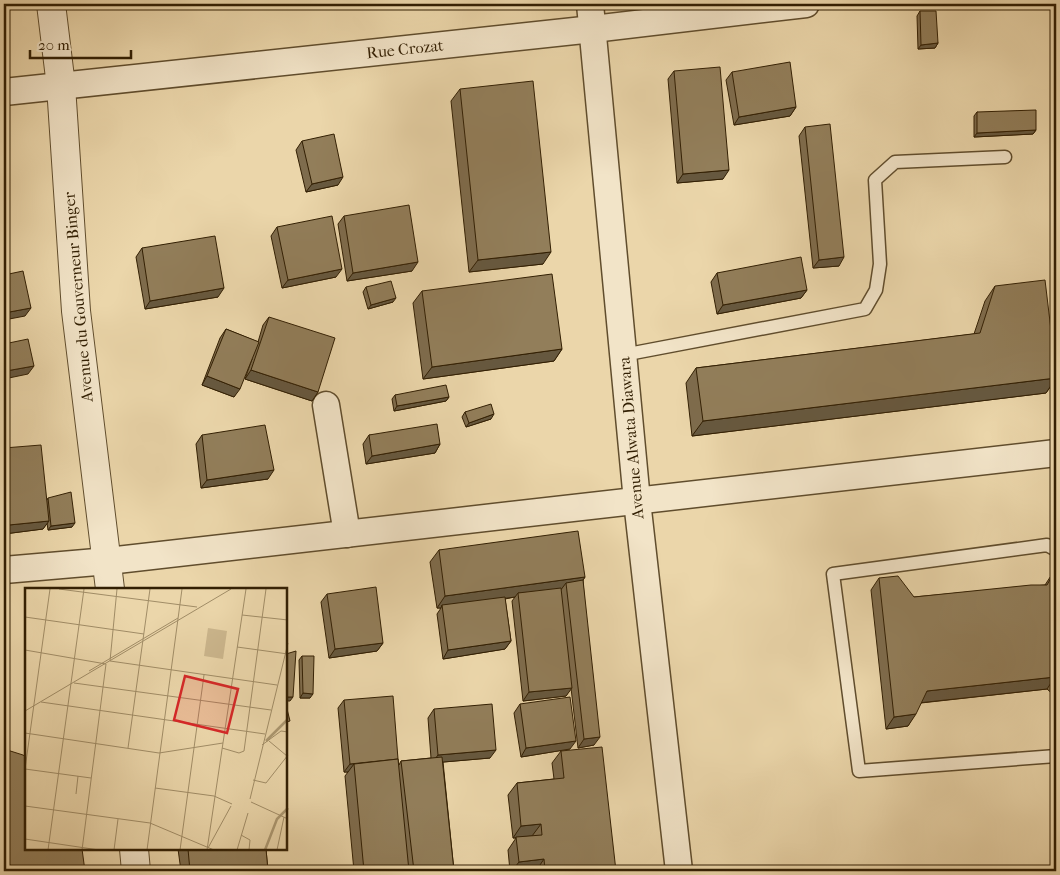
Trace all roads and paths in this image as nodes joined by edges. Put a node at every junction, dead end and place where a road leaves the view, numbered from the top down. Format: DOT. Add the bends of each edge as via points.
graph roads {
  1 [pos="51,4"];
  2 [pos="806,4"];
  3 [pos="592,16"];
  4 [pos="61,86"];
  5 [pos="4,92"];
  6 [pos="1005,157"];
  7 [pos="623,355"];
  8 [pos="326,406"];
  9 [pos="1056,453"];
  10 [pos="637,501"];
  11 [pos="347,534"];
  12 [pos="1056,550"];
  13 [pos="108,561"];
  14 [pos="4,570"];
  15 [pos="110,588"];
  16 [pos="1056,756"];
  17 [pos="134,850"];
  18 [pos="136,871"];
  19 [pos="679,871"];
  1 -- 4 [label="street, Avenue du Gouverneur Binger"];
  2 -- 3 [label="street, Rue Crozat"];
  3 -- 4 [label="street, Rue Crozat"];
  3 -- 7 [label="street, Avenue Alwata Diawara"];
  4 -- 5 [label="street, Rue Crozat"];
  4 -- 13 [label="street, Avenue du Gouverneur Binger" via="76,311"];
  6 -- 7 [label="lane" via="895,162 875,180 880,264 876,290 865,309"];
  7 -- 10 [label="street, Avenue Alwata Diawara"];
  8 -- 11 [label="street"];
  9 -- 10 [label="street"];
  10 -- 11 [label="street"];
  10 -- 19 [label="street, Avenue Alwata Diawara"];
  11 -- 13 [label="street"];
  12 -- 16 [label="lane" via="1047,545 833,574 859,771"];
  13 -- 14 [label="street"];
  13 -- 15 [label="street, Avenue du Gouverneur Binger"];
  17 -- 18 [label="street"];
}
